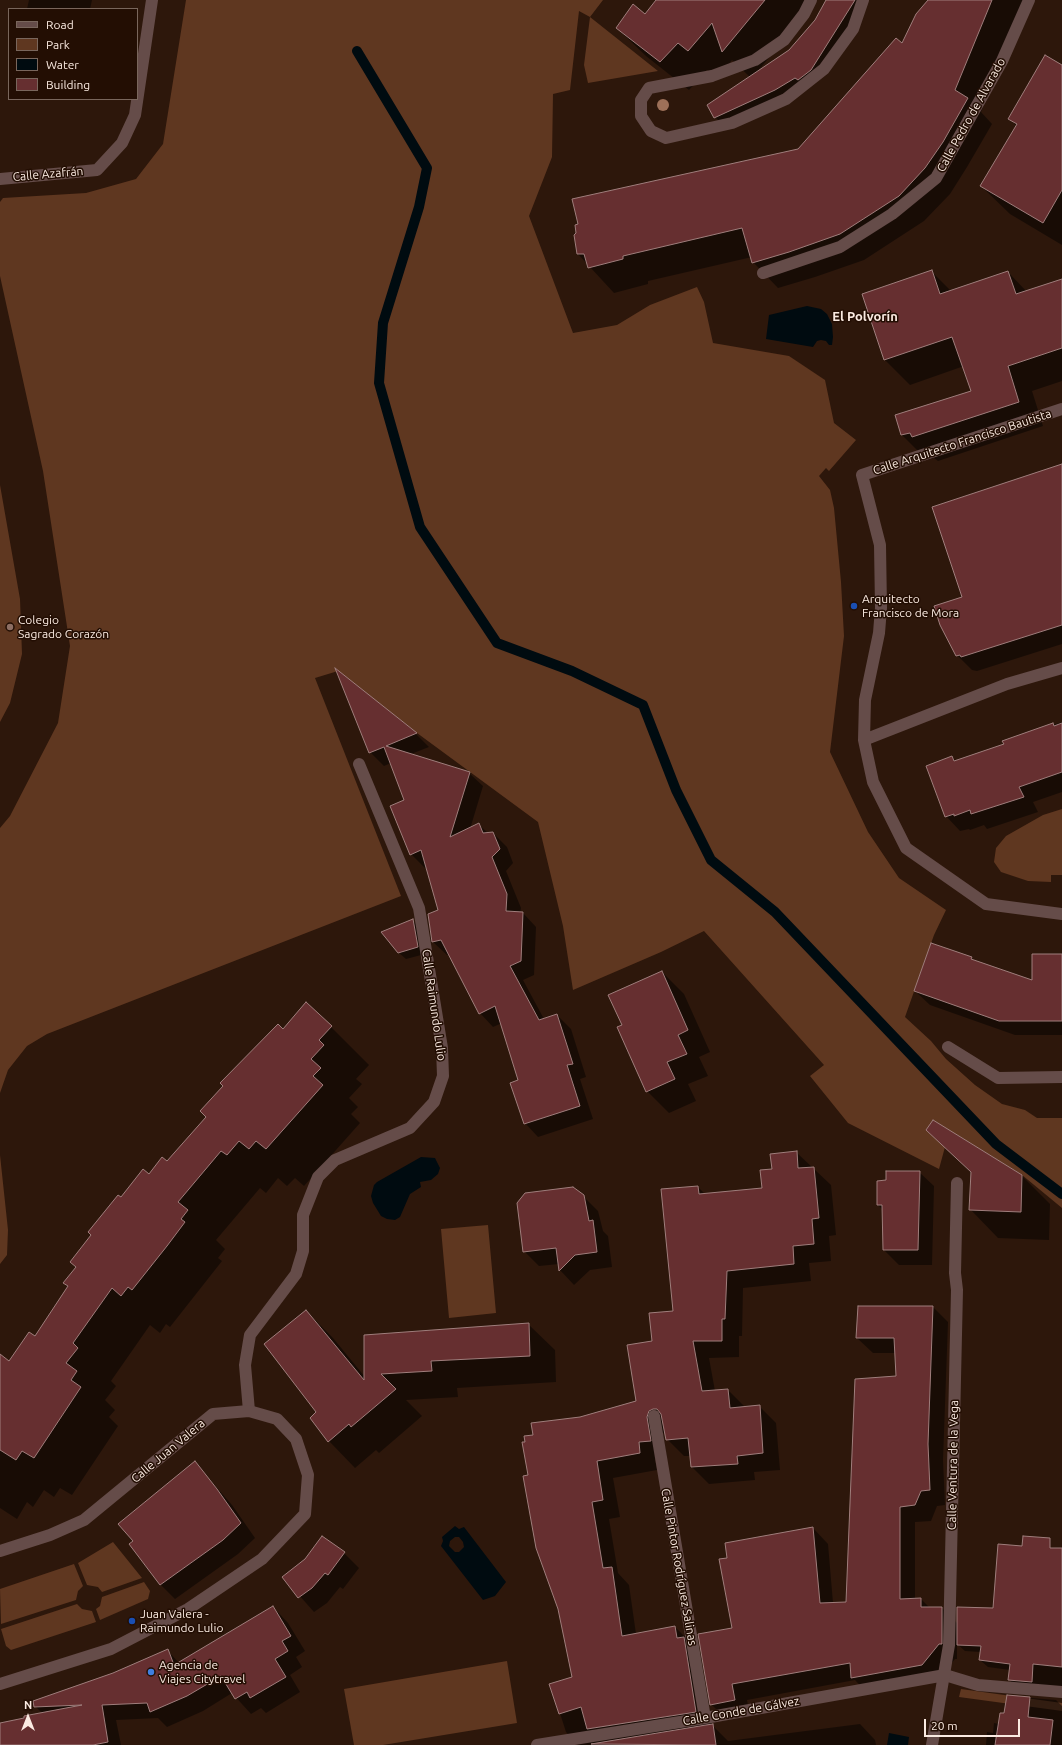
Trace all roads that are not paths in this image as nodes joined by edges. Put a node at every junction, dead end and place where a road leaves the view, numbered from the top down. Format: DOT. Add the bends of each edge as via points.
graph roads {
  1 [pos="152,0"];
  2 [pos="811,0"];
  3 [pos="863,0"];
  4 [pos="1029,0"];
  5 [pos="138,95"];
  6 [pos="137,100"];
  7 [pos="0,179"];
  8 [pos="763,273"];
  9 [pos="1062,409"];
  10 [pos="1062,668"];
  11 [pos="864,740"];
  12 [pos="359,764"];
  13 [pos="1062,914"];
  14 [pos="948,1047"];
  15 [pos="1062,1077"];
  16 [pos="957,1183"];
  17 [pos="249,1411"];
  18 [pos="654,1416"];
  19 [pos="0,1551"];
  20 [pos="945,1675"];
  21 [pos="0,1684"];
  22 [pos="1062,1692"];
  23 [pos="705,1718"];
  24 [pos="537,1745"];
  25 [pos="932,1745"];
  1 -- 5 [label="street, Calle Azafrán"];
  2 -- 3 [label="street" via="804,14 784,40 755,60 712,76 649,88 641,100 641,116 651,131 666,138 732,123 786,99 824,69 853,29"];
  4 -- 8 [label="street, Calle Pedro de Alvarado" via="1002,61 936,178 892,214 840,247"];
  6 -- 7 [label="street, Calle Azafrán" via="135,115 122,143 97,170"];
  9 -- 11 [label="street, Calle Arquitecto Francisco Bautista" via="862,475 880,544 881,596 879,633 864,700"];
  10 -- 11 [label="street" via="1007,684"];
  11 -- 13 [label="street" via="873,782 906,848 986,904"];
  12 -- 17 [label="street, Calle Raimundo Lulio" via="420,908 442,1048 443,1076 434,1102 410,1128 335,1160 318,1177 303,1214 302,1251 296,1274 250,1335 245,1365"];
  14 -- 15 [label="street" via="998,1078"];
  16 -- 20 [label="street, Calle Ventura de la Vega" via="949,1645"];
  17 -- 19 [label="street, Calle Juan Valera" via="213,1414 84,1520 50,1535"];
  17 -- 21 [label="street, Calle Juan Valera" via="277,1419 296,1438 308,1475 305,1514 262,1559 188,1609 111,1649"];
  18 -- 23 [label="street, Calle Pintor Rodríguez Salinas"];
  20 -- 22 [label="street" via="978,1686"];
  20 -- 23 [label="street, Calle Conde de Gálvez"];
  20 -- 25 [label="street, Calle Ventura de la Vega"];
  23 -- 24 [label="street, Calle Conde de Gálvez"];
}
